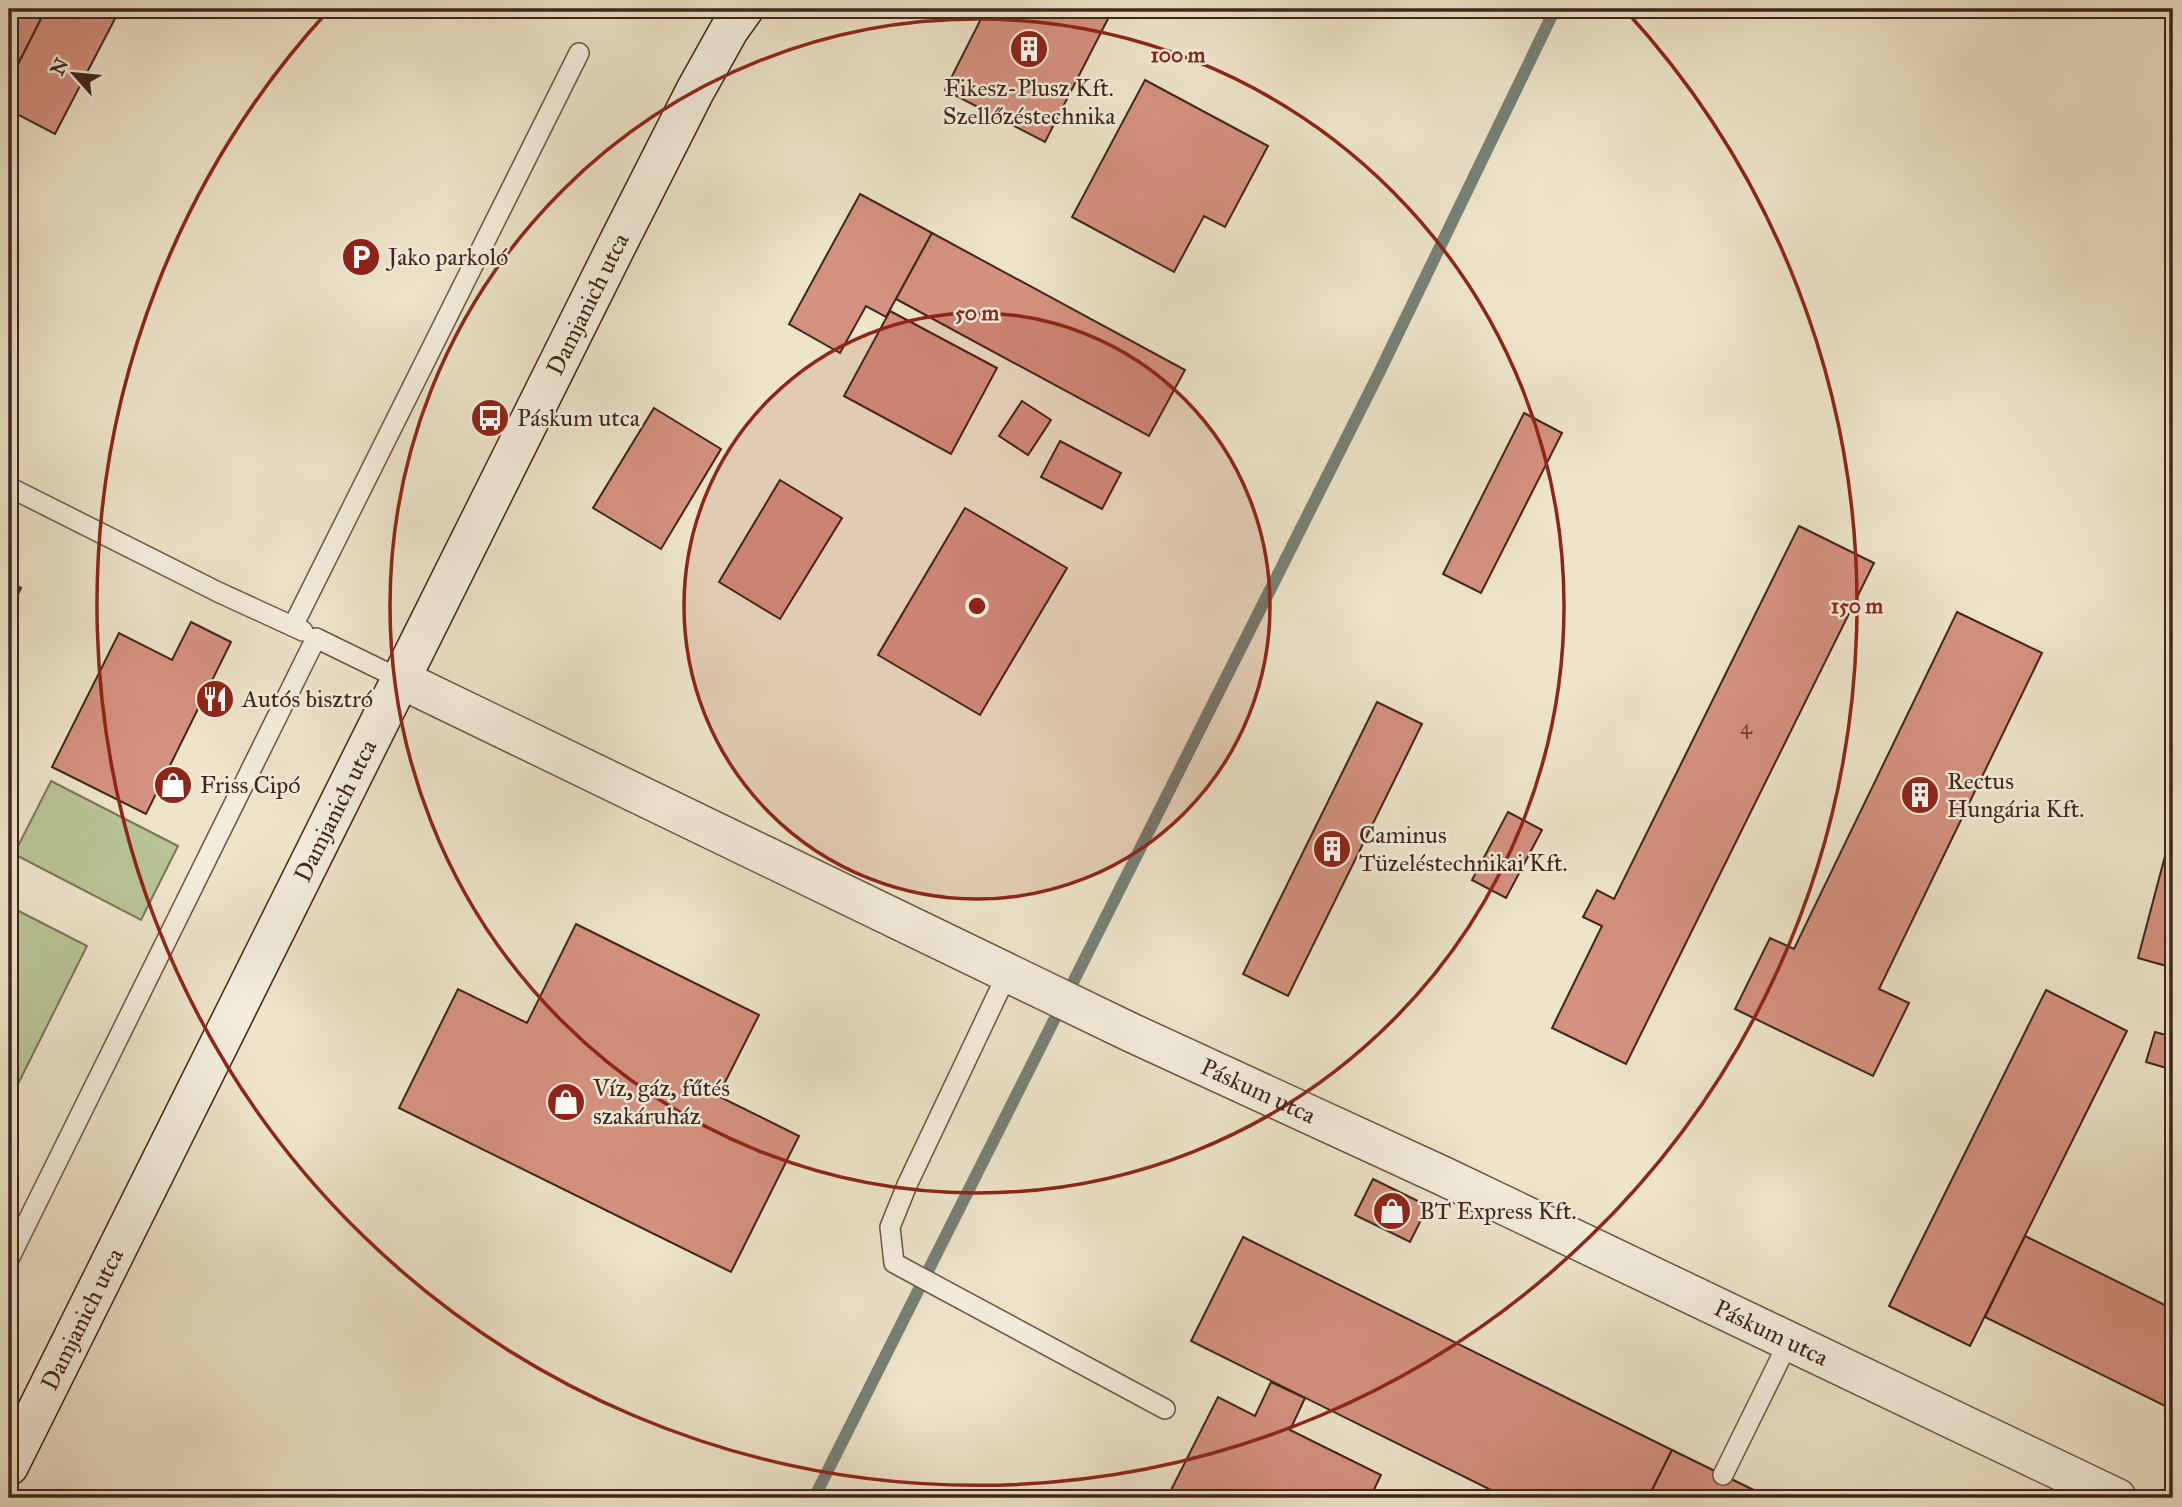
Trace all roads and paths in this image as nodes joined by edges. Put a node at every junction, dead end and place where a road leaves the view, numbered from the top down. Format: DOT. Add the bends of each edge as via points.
graph roads {
  1 [pos="744,9"];
  2 [pos="579,53"];
  3 [pos="9,487"];
  4 [pos="293,626"];
  5 [pos="316,638"];
  6 [pos="400,679"];
  7 [pos="1015,976"];
  8 [pos="9,1259"];
  9 [pos="1789,1341"];
  10 [pos="1165,1409"];
  11 [pos="9,1466"];
  12 [pos="1723,1475"];
  13 [pos="2117,1498"];
  1 -- 6 [label="street, Damjanich utca" via="689,102"];
  2 -- 4 [label="lane"];
  3 -- 4 [label="lane"];
  4 -- 5 [label="lane"];
  5 -- 6 [label="lane"];
  5 -- 8 [label="lane"];
  6 -- 7 [label="street, Páskum utca"];
  6 -- 11 [label="street, Damjanich utca"];
  7 -- 9 [label="street, Páskum utca"];
  7 -- 10 [label="lane" via="890,1227 894,1264"];
  9 -- 12 [label="lane"];
  9 -- 13 [label="street, Páskum utca"];
}
